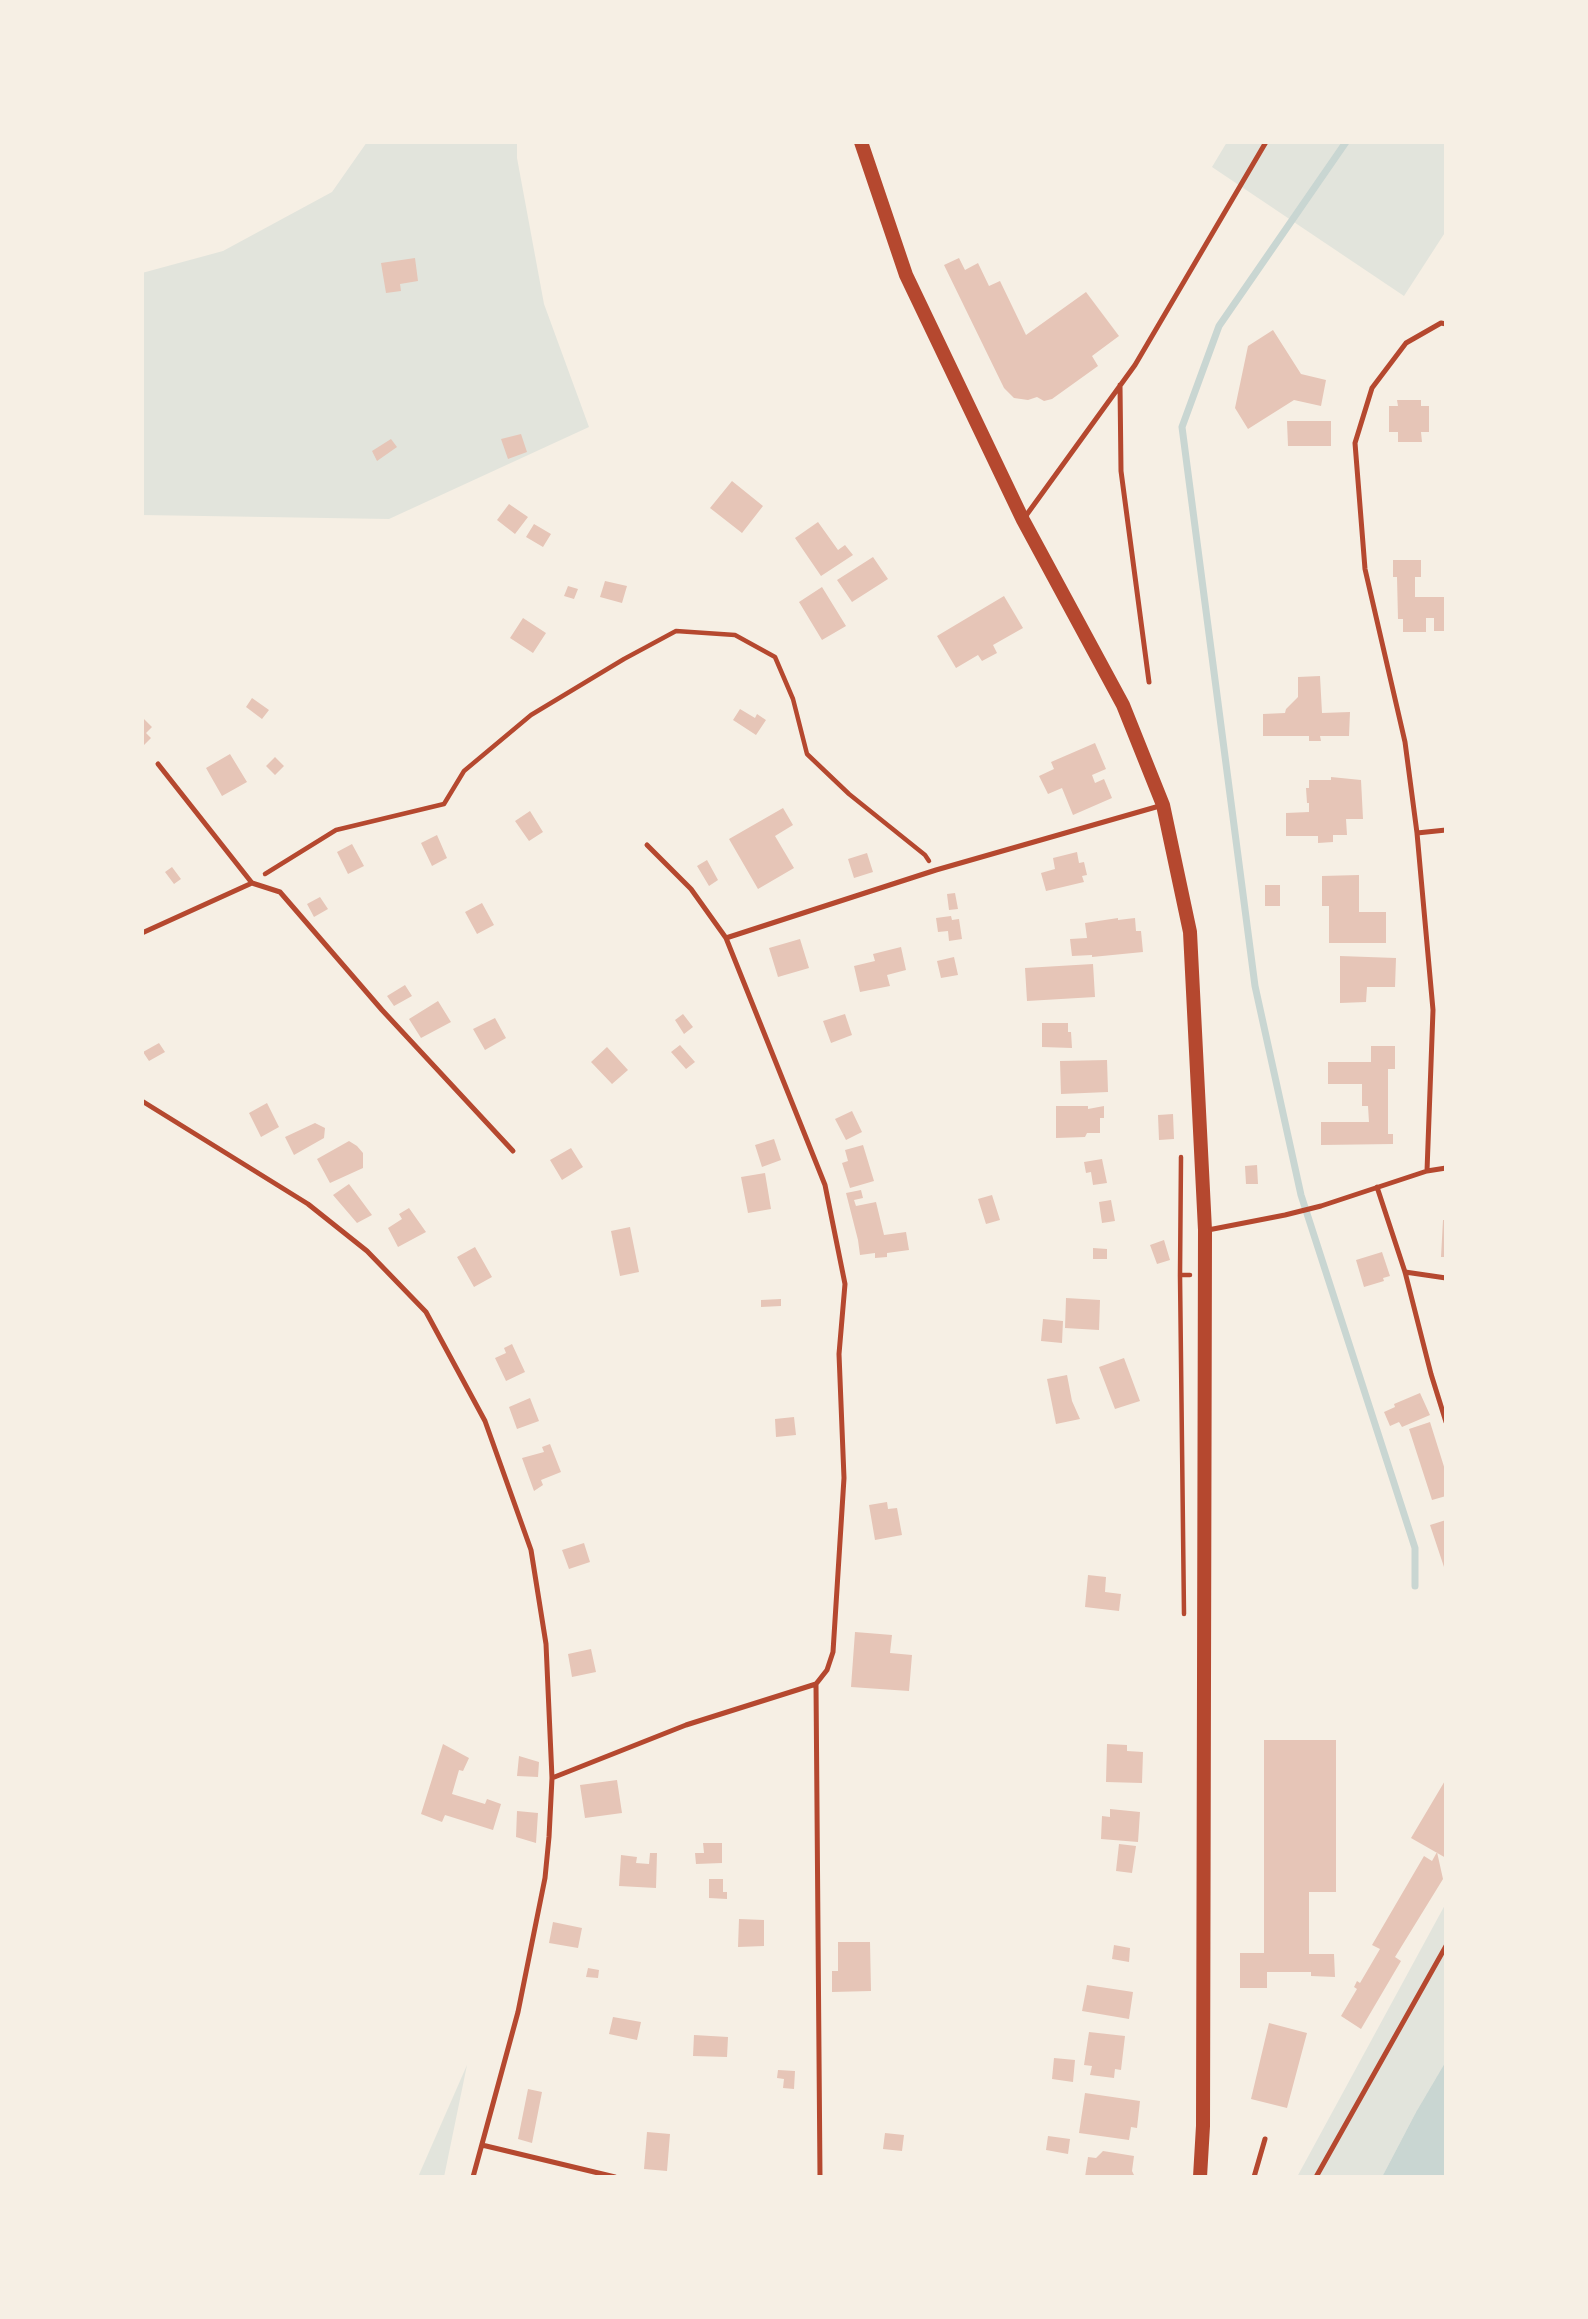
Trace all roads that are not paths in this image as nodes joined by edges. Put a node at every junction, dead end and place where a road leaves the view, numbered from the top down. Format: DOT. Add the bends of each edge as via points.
graph roads {
  1 [pos="861,142"];
  2 [pos="1266,142"];
  3 [pos="1446,324"];
  4 [pos="1120,385"];
  5 [pos="1023,520"];
  6 [pos="1149,682"];
  7 [pos="158,764"];
  8 [pos="1163,805"];
  9 [pos="1446,830"];
  10 [pos="1417,833"];
  11 [pos="647,845"];
  12 [pos="251,883"];
  13 [pos="142,933"];
  14 [pos="726,938"];
  15 [pos="142,1101"];
  16 [pos="513,1151"];
  17 [pos="1446,1168"];
  18 [pos="1427,1171"];
  19 [pos="1377,1187"];
  20 [pos="1205,1230"];
  21 [pos="1405,1272"];
  22 [pos="1446,1278"];
  23 [pos="1446,1422"];
  24 [pos="816,1684"];
  25 [pos="552,1777"];
  26 [pos="1446,1946"];
  27 [pos="1265,2138"];
  28 [pos="482,2145"];
  29 [pos="473,2177"];
  30 [pos="615,2177"];
  31 [pos="820,2177"];
  32 [pos="1200,2177"];
  33 [pos="1254,2177"];
  34 [pos="1315,2177"];
  1 -- 5 [label="main road" via="906,275"];
  2 -- 4 [label="lane"];
  3 -- 10 [label="lane" via="1406,342 1372,388 1356,443 1365,569 1405,742"];
  4 -- 5 [label="lane"];
  4 -- 6 [label="lane" via="1121,471"];
  5 -- 8 [label="main road" via="1124,705"];
  7 -- 12 [label="lane"];
  8 -- 14 [label="lane" via="936,870"];
  8 -- 20 [label="main road" via="1191,932"];
  9 -- 10 [label="lane"];
  10 -- 18 [label="lane" via="1433,1010"];
  11 -- 14 [label="lane" via="691,889"];
  12 -- 13 [label="lane"];
  12 -- 16 [label="lane" via="279,892"];
  14 -- 24 [label="lane" via="825,1185 845,1284 839,1354 844,1478 838,1598 833,1652"];
  15 -- 25 [label="lane" via="308,1204 367,1251 426,1312 485,1421 531,1550 546,1644"];
  17 -- 18 [label="lane"];
  18 -- 19 [label="lane"];
  19 -- 20 [label="lane" via="1321,1206"];
  19 -- 21 [label="lane"];
  20 -- 32 [label="main road"];
  21 -- 22 [label="lane"];
  21 -- 23 [label="lane"];
  24 -- 25 [label="lane" via="686,1725"];
  24 -- 31 [label="lane"];
  25 -- 28 [label="lane" via="545,1878 518,2012"];
  26 -- 34 [label="lane"];
  27 -- 33 [label="lane"];
  28 -- 29 [label="lane"];
  28 -- 30 [label="lane"];
}
